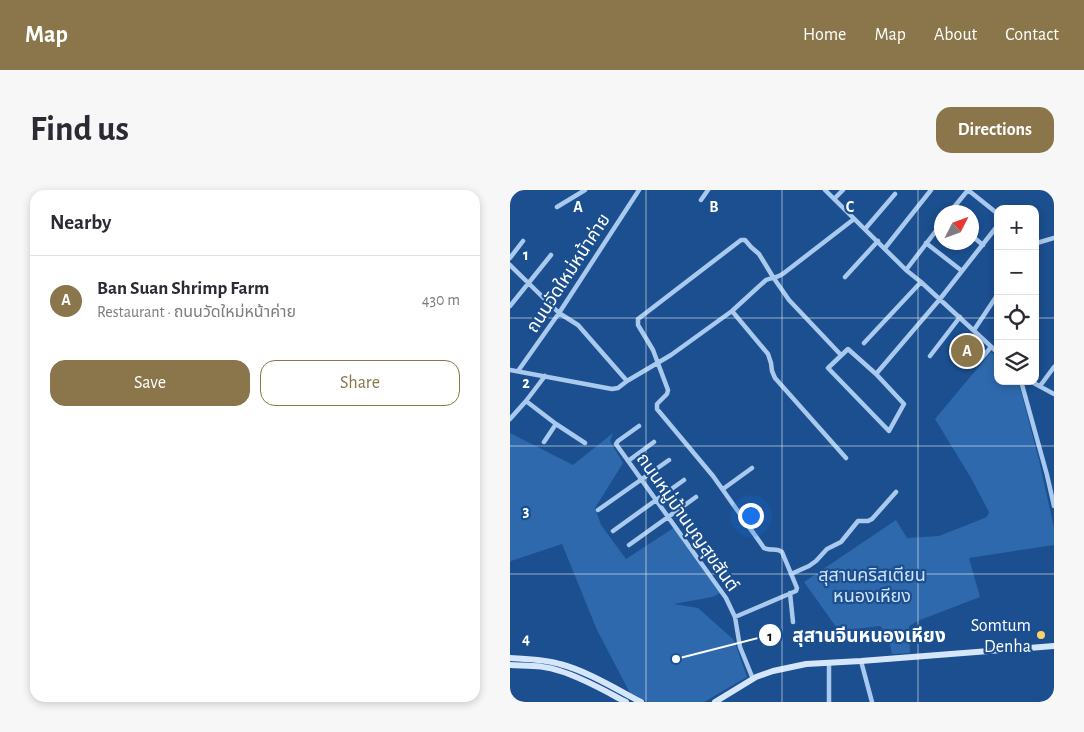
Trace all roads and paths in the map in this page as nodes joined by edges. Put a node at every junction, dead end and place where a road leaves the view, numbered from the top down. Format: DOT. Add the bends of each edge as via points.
graph roads {
  1 [pos="585,190"];
  2 [pos="639,190"];
  3 [pos="708,190"];
  4 [pos="825,190"];
  5 [pos="843,190"];
  6 [pos="931,190"];
  7 [pos="968,190"];
  8 [pos="895,194"];
  9 [pos="834,199"];
  10 [pos="701,200"];
  11 [pos="956,205"];
  12 [pos="556,207"];
  13 [pos="994,211"];
  14 [pos="854,219"];
  15 [pos="865,229"];
  16 [pos="994,230"];
  17 [pos="934,233"];
  18 [pos="1054,238"];
  19 [pos="523,241"];
  20 [pos="878,241"];
  21 [pos="979,242"];
  22 [pos="926,243"];
  23 [pos="1039,243"];
  24 [pos="983,245"];
  25 [pos="885,248"];
  26 [pos="551,255"];
  27 [pos="510,258"];
  28 [pos="510,265"];
  29 [pos="906,270"];
  30 [pos="962,271"];
  31 [pos="773,277"];
  32 [pos="845,277"];
  33 [pos="922,282"];
  34 [pos="528,284"];
  35 [pos="997,295"];
  36 [pos="940,300"];
  37 [pos="510,306"];
  38 [pos="732,311"];
  39 [pos="559,313"];
  40 [pos="960,317"];
  41 [pos="974,330"];
  42 [pos="864,343"];
  43 [pos="991,347"];
  44 [pos="994,350"];
  45 [pos="841,355"];
  46 [pos="930,356"];
  47 [pos="981,359"];
  48 [pos="658,363"];
  49 [pos="1054,367"];
  50 [pos="510,370"];
  51 [pos="518,371"];
  52 [pos="876,374"];
  53 [pos="545,376"];
  54 [pos="627,381"];
  55 [pos="1022,385"];
  56 [pos="1040,386"];
  57 [pos="1054,394"];
  58 [pos="526,401"];
  59 [pos="510,419"];
  60 [pos="556,424"];
  61 [pos="639,426"];
  62 [pos="544,442"];
  63 [pos="654,442"];
  64 [pos="585,443"];
  65 [pos="846,458"];
  66 [pos="669,460"];
  67 [pos="628,461"];
  68 [pos="752,468"];
  69 [pos="1054,473"];
  70 [pos="1047,475"];
  71 [pos="641,479"];
  72 [pos="684,480"];
  73 [pos="722,489"];
  74 [pos="896,492"];
  75 [pos="696,497"];
  76 [pos="656,500"];
  77 [pos="1054,506"];
  78 [pos="598,510"];
  79 [pos="669,517"];
  80 [pos="613,531"];
  81 [pos="629,545"];
  82 [pos="792,574"];
  83 [pos="790,593"];
  84 [pos="735,617"];
  85 [pos="792,622"];
  86 [pos="1054,646"];
  87 [pos="510,658"];
  88 [pos="861,661"];
  89 [pos="829,663"];
  90 [pos="510,665"];
  91 [pos="753,679"];
  92 [pos="626,702"];
  93 [pos="641,702"];
  94 [pos="715,702"];
  95 [pos="829,702"];
  96 [pos="872,702"];
  1 -- 12 [label="street"];
  2 -- 39 [label="street, ถนนวัดใหม่หน้าค่าย"];
  3 -- 10 [label="street"];
  4 -- 9 [label="street"];
  5 -- 9 [label="street"];
  6 -- 25 [label="street"];
  7 -- 11 [label="street"];
  7 -- 13 [label="street"];
  8 -- 15 [label="street"];
  9 -- 14 [label="street"];
  14 -- 15 [label="street"];
  14 -- 31 [label="street" via="778,278"];
  15 -- 20 [label="street"];
  16 -- 24 [label="street"];
  17 -- 22 [label="street"];
  18 -- 23 [label="street"];
  19 -- 27 [label="street"];
  20 -- 25 [label="street"];
  20 -- 32 [label="street"];
  21 -- 24 [label="street"];
  22 -- 29 [label="street"];
  22 -- 30 [label="street"];
  24 -- 30 [label="street"];
  25 -- 29 [label="street"];
  26 -- 34 [label="street"];
  28 -- 34 [label="street"];
  29 -- 33 [label="street"];
  30 -- 36 [label="street"];
  31 -- 38 [label="street"];
  31 -- 45 [label="street" via="789,300"];
  31 -- 48 [label="street" via="759,254 741,240 638,319"];
  33 -- 36 [label="street"];
  33 -- 42 [label="street"];
  34 -- 37 [label="street"];
  34 -- 39 [label="street"];
  35 -- 41 [label="street"];
  36 -- 40 [label="street"];
  36 -- 52 [label="street"];
  38 -- 48 [label="street"];
  38 -- 65 [label="street" via="768,354 775,378"];
  39 -- 51 [label="street, ถนนวัดใหม่หน้าค่าย"];
  39 -- 54 [label="street" via="578,325"];
  40 -- 41 [label="street"];
  40 -- 46 [label="street"];
  41 -- 43 [label="street"];
  43 -- 44 [label="street"];
  43 -- 47 [label="street"];
  45 -- 52 [label="street" via="848,349"];
  45 -- 52 [label="street" via="828,368 889,431 904,404"];
  48 -- 54 [label="street"];
  48 -- 73 [label="street" via="668,390 656,404 657,409"];
  49 -- 56 [label="street"];
  50 -- 51 [label="street"];
  51 -- 53 [label="street"];
  53 -- 54 [label="street" via="612,389"];
  53 -- 58 [label="street"];
  55 -- 70 [label="street"];
  56 -- 57 [label="street"];
  58 -- 59 [label="street"];
  58 -- 60 [label="street"];
  60 -- 62 [label="street"];
  60 -- 64 [label="street"];
  61 -- 67 [label="street, ถนนหมู่บ้านบุญสุขสันต์" via="616,444"];
  63 -- 67 [label="street"];
  66 -- 71 [label="street"];
  67 -- 71 [label="street, ถนนหมู่บ้านบุญสุขสันต์"];
  68 -- 73 [label="street"];
  69 -- 70 [label="street"];
  70 -- 77 [label="street"];
  71 -- 76 [label="street, ถนนหมู่บ้านบุญสุขสันต์"];
  71 -- 78 [label="street"];
  72 -- 76 [label="street"];
  73 -- 82 [label="street" via="764,548 782,552"];
  74 -- 82 [label="street" via="872,519 858,521 840,542 809,566"];
  75 -- 79 [label="street"];
  76 -- 79 [label="street, ถนนหมู่บ้านบุญสุขสันต์"];
  76 -- 80 [label="street"];
  79 -- 81 [label="street"];
  79 -- 84 [label="street, ถนนหมู่บ้านบุญสุขสันต์" via="726,598"];
  82 -- 83 [label="street" via="797,588"];
  83 -- 84 [label="street"];
  83 -- 85 [label="street"];
  84 -- 91 [label="street, ถนนหมู่บ้านบุญสุขสันต์" via="740,647"];
  86 -- 88 [label="main road"];
  87 -- 93 [label="main road" via="562,664"];
  88 -- 89 [label="main road"];
  88 -- 96 [label="street"];
  89 -- 91 [label="main road" via="786,667"];
  89 -- 95 [label="street"];
  90 -- 92 [label="main road" via="560,670"];
  91 -- 94 [label="main road"];
}
